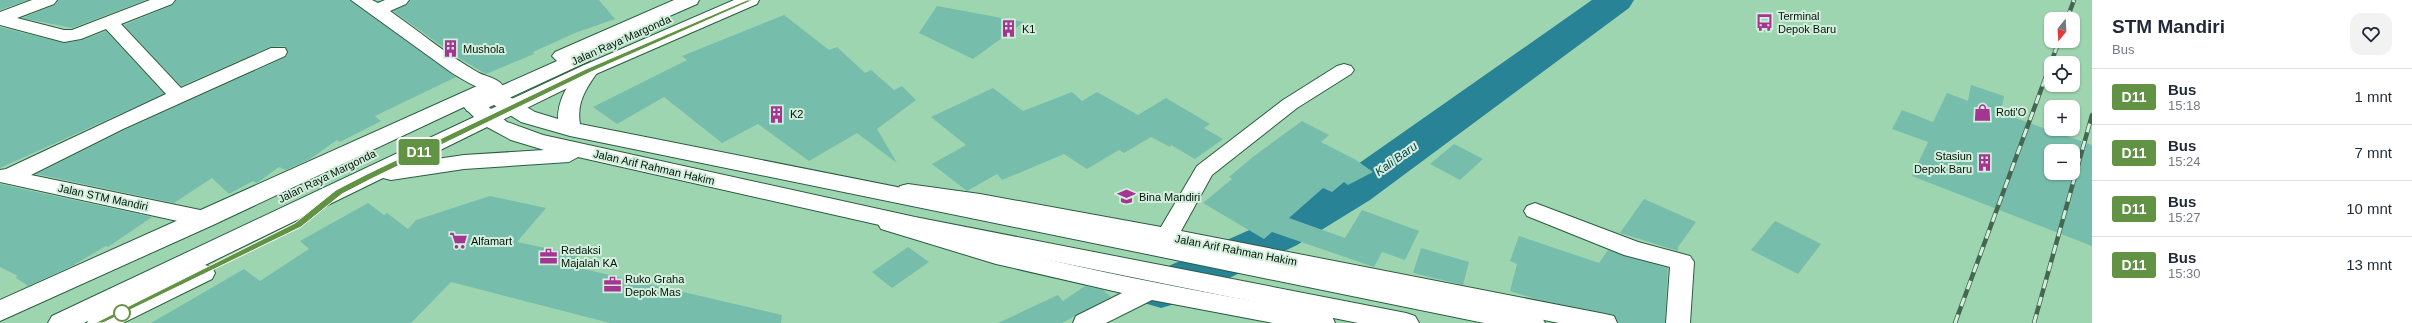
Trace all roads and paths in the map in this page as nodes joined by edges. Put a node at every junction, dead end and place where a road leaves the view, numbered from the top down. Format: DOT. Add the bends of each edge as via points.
graph roads {
  1 [pos="48,0"];
  2 [pos="166,0"];
  3 [pos="360,0"];
  4 [pos="400,0"];
  5 [pos="690,0"];
  6 [pos="711,0"];
  7 [pos="750,0"];
  8 [pos="378,10"];
  9 [pos="0,19"];
  10 [pos="109,22"];
  11 [pos="278,52"];
  12 [pos="589,70"];
  13 [pos="1344,70"];
  14 [pos="179,97"];
  15 [pos="487,100"];
  16 [pos="570,129"];
  17 [pos="597,154"];
  18 [pos="4,176"];
  19 [pos="368,177"];
  20 [pos="866,188"];
  21 [pos="339,192"];
  22 [pos="853,211"];
  23 [pos="1535,211"];
  24 [pos="210,224"];
  25 [pos="1167,236"];
  26 [pos="1148,291"];
  27 [pos="0,311"];
  28 [pos="9,323"];
  29 [pos="61,323"];
  30 [pos="102,323"];
  31 [pos="1085,323"];
  32 [pos="1323,323"];
  33 [pos="1406,323"];
  34 [pos="1532,323"];
  35 [pos="1605,323"];
  36 [pos="1678,323"];
  1 -- 9 [label="street"];
  2 -- 10 [label="street"];
  3 -- 8 [label="street"];
  4 -- 8 [label="street"];
  5 -- 15 [label="main road, Jalan Raya Margonda"];
  6 -- 15 [label="main road, Jalan Raya Margonda"];
  7 -- 12 [label="main road, Jalan Raya Margonda"];
  8 -- 15 [label="street" via="461,72"];
  9 -- 10 [label="street" via="64,36 75,35"];
  10 -- 14 [label="street"];
  11 -- 14 [label="street"];
  12 -- 15 [label="main road, Jalan Raya Margonda"];
  12 -- 16 [label="main road" via="572,93 567,116"];
  13 -- 25 [label="street" via="1290,104 1204,171"];
  14 -- 18 [label="street"];
  15 -- 16 [label="main road, Jalan Arif Rahman Hakim" via="528,117"];
  15 -- 17 [label="main road, Jalan Arif Rahman Hakim" via="499,127 521,136"];
  15 -- 19 [label="main road, Jalan Raya Margonda"];
  15 -- 24 [label="main road, Jalan Raya Margonda"];
  16 -- 20 [label="main road, Jalan Arif Rahman Hakim"];
  17 -- 19 [label="main road" via="464,162"];
  17 -- 22 [label="main road, Jalan Arif Rahman Hakim"];
  18 -- 24 [label="street, Jalan STM Mandiri"];
  19 -- 21 [label="main road, Jalan Raya Margonda"];
  20 -- 25 [label="street, Jalan Arif Rahman Hakim" via="980,201"];
  20 -- 34 [label="main road, Jalan Arif Rahman Hakim"];
  21 -- 29 [label="main road, Jalan Raya Margonda"];
  21 -- 30 [label="main road, Jalan Raya Margonda" via="298,225"];
  22 -- 26 [label="street, Jalan Arif Rahman Hakim" via="958,246"];
  22 -- 33 [label="main road, Jalan Arif Rahman Hakim"];
  23 -- 36 [label="street" via="1632,250 1682,262"];
  24 -- 27 [label="main road, Jalan Raya Margonda"];
  24 -- 28 [label="main road, Jalan Raya Margonda"];
  25 -- 35 [label="street, Jalan Arif Rahman Hakim"];
  26 -- 31 [label="street"];
  26 -- 32 [label="street, Jalan Arif Rahman Hakim"];
}
